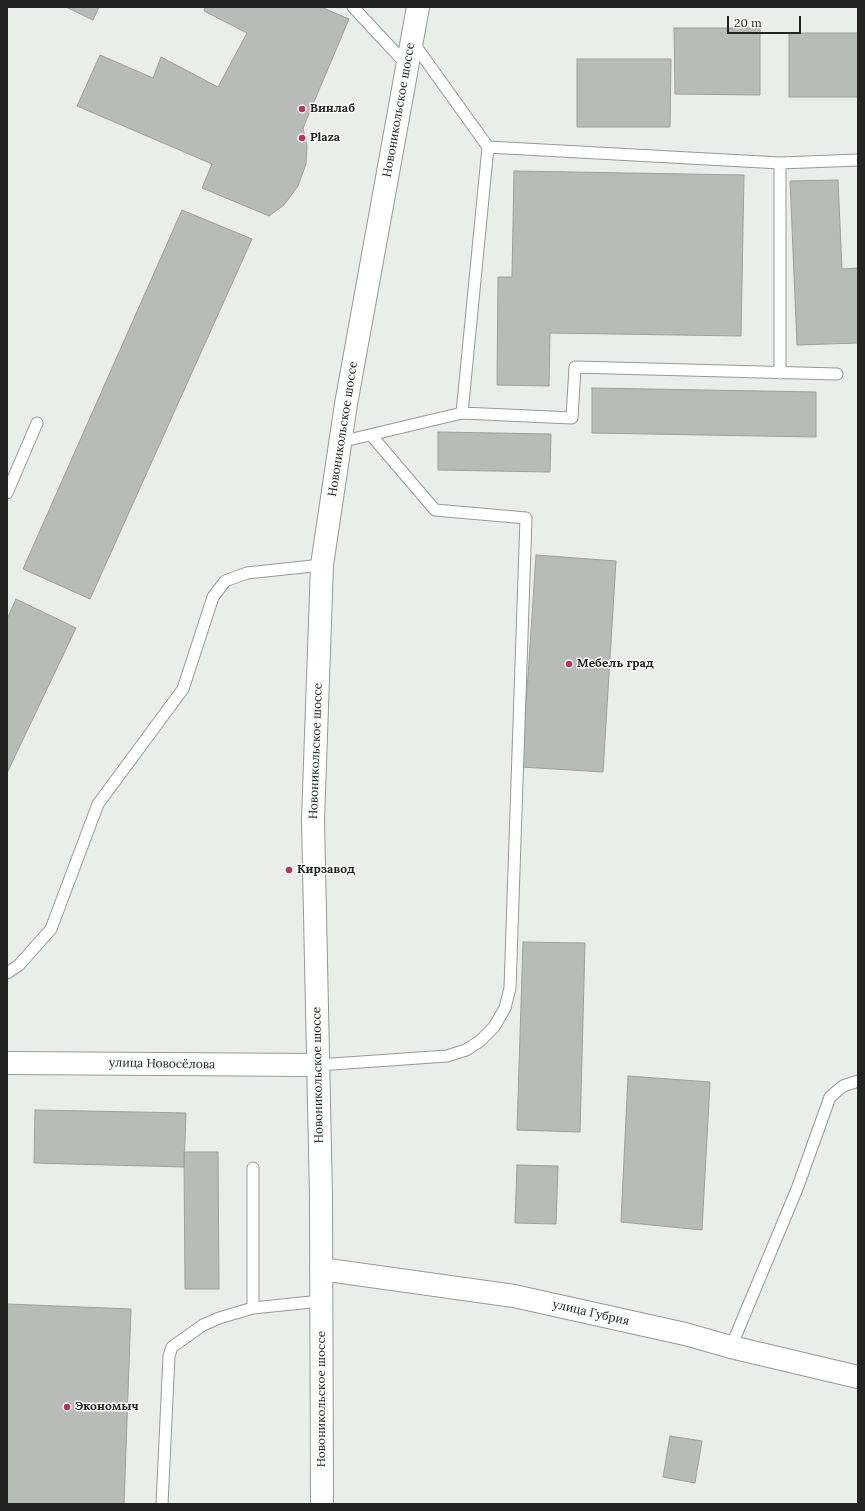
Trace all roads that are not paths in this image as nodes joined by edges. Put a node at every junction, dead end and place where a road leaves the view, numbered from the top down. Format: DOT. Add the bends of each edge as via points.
graph roads {
  1 [pos="353,7"];
  2 [pos="418,7"];
  3 [pos="412,41"];
  4 [pos="407,65"];
  5 [pos="488,147"];
  6 [pos="858,160"];
  7 [pos="780,163"];
  8 [pos="780,373"];
  9 [pos="837,374"];
  10 [pos="462,413"];
  11 [pos="37,423"];
  12 [pos="371,435"];
  13 [pos="340,442"];
  14 [pos="7,493"];
  15 [pos="322,565"];
  16 [pos="7,973"];
  17 [pos="7,1063"];
  18 [pos="318,1066"];
  19 [pos="858,1081"];
  20 [pos="253,1168"];
  21 [pos="321,1269"];
  22 [pos="321,1301"];
  23 [pos="254,1308"];
  24 [pos="731,1347"];
  25 [pos="858,1377"];
  26 [pos="162,1504"];
  27 [pos="322,1504"];
  1 -- 4 [label="lane"];
  2 -- 3 [label="main road, Новоникольское шоссе"];
  3 -- 4 [label="main road, Новоникольское шоссе"];
  3 -- 5 [label="lane"];
  4 -- 13 [label="main road, Новоникольское шоссе"];
  5 -- 7 [label="lane"];
  5 -- 10 [label="lane"];
  6 -- 7 [label="lane"];
  7 -- 8 [label="lane"];
  8 -- 9 [label="lane"];
  8 -- 10 [label="lane" via="575,367 572,418"];
  10 -- 12 [label="lane"];
  11 -- 14 [label="lane"];
  12 -- 13 [label="lane"];
  12 -- 18 [label="lane" via="435,510 526,518 510,988 505,1008 494,1027 466,1050 447,1056"];
  13 -- 15 [label="main road, Новоникольское шоссе"];
  15 -- 16 [label="lane" via="247,573 225,581 213,596 183,689 98,804 52,929 19,965"];
  15 -- 18 [label="main road, Новоникольское шоссе" via="314,820"];
  17 -- 18 [label="main road, улица Новосёлова"];
  18 -- 21 [label="main road, Новоникольское шоссе"];
  19 -- 24 [label="lane" via="843,1086 830,1097 797,1189"];
  20 -- 23 [label="lane"];
  21 -- 22 [label="main road, Новоникольское шоссе"];
  21 -- 24 [label="main road, улица Губрия" via="514,1296 685,1334"];
  22 -- 23 [label="lane"];
  22 -- 27 [label="main road, Новоникольское шоссе"];
  23 -- 26 [label="lane" via="203,1325 172,1347 169,1356"];
  24 -- 25 [label="main road, улица Губрия"];
}
